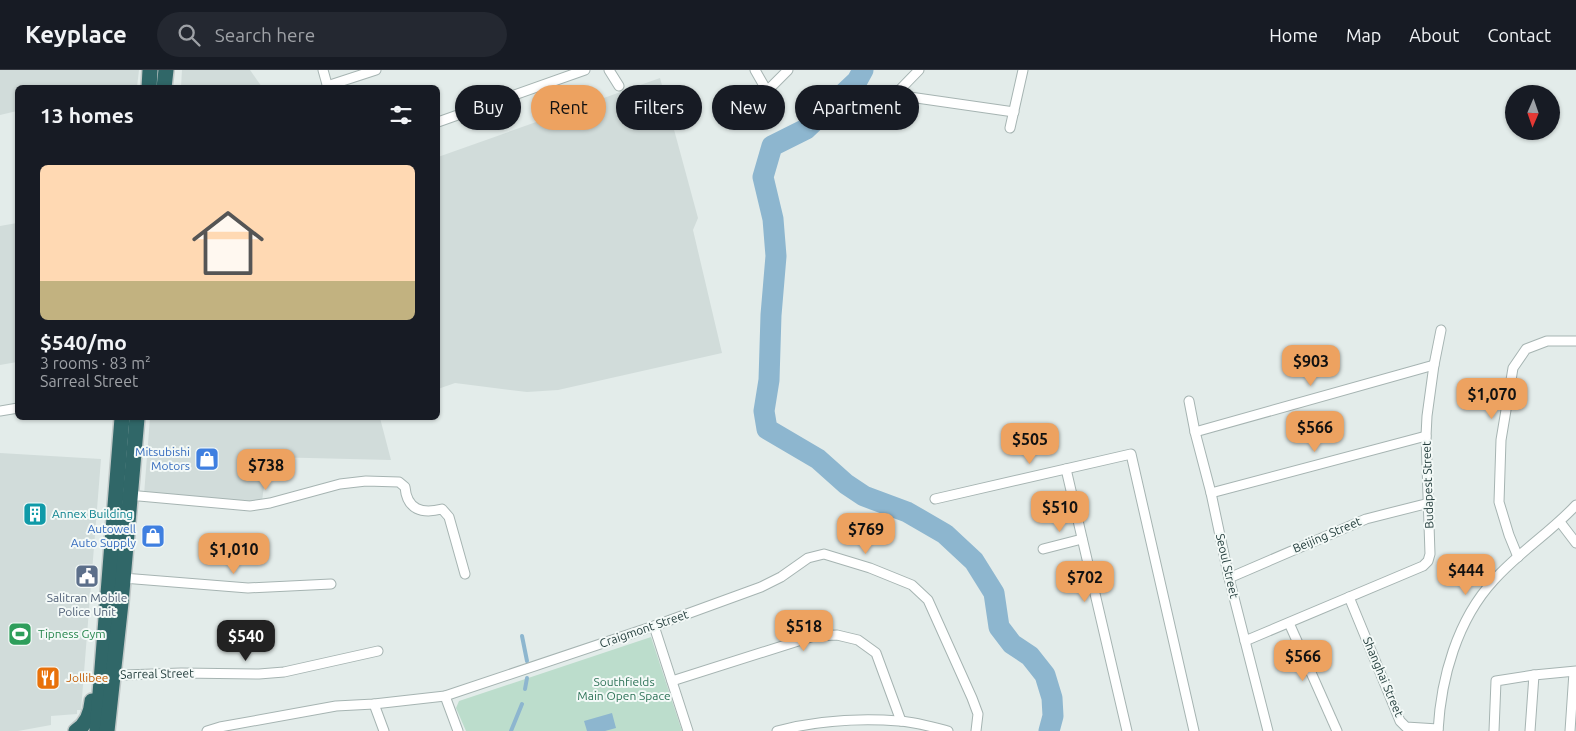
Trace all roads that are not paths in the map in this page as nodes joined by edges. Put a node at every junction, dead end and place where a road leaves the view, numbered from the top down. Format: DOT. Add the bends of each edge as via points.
graph roads {
  1 [pos="150,70"];
  2 [pos="166,70"];
  3 [pos="323,70"];
  4 [pos="376,70"];
  5 [pos="585,70"];
  6 [pos="609,70"];
  7 [pos="754,70"];
  8 [pos="788,70"];
  9 [pos="918,70"];
  10 [pos="1023,70"];
  11 [pos="149,85"];
  12 [pos="164,85"];
  13 [pos="328,85"];
  14 [pos="331,85"];
  15 [pos="618,85"];
  16 [pos="763,85"];
  17 [pos="773,85"];
  18 [pos="905,85"];
  19 [pos="919,98"];
  20 [pos="1014,112"];
  21 [pos="440,121"];
  22 [pos="1010,128"];
  23 [pos="1441,330"];
  24 [pos="1576,341"];
  25 [pos="1434,365"];
  26 [pos="1189,401"];
  27 [pos="15,408"];
  28 [pos="0,411"];
  29 [pos="122,420"];
  30 [pos="136,420"];
  31 [pos="1195,432"];
  32 [pos="1426,436"];
  33 [pos="1066,469"];
  34 [pos="1211,493"];
  35 [pos="122,494"];
  36 [pos="935,500"];
  37 [pos="1429,503"];
  38 [pos="1576,505"];
  39 [pos="1560,522"];
  40 [pos="1082,539"];
  41 [pos="1576,543"];
  42 [pos="1043,549"];
  43 [pos="1518,558"];
  44 [pos="465,574"];
  45 [pos="123,578"];
  46 [pos="1229,578"];
  47 [pos="331,584"];
  48 [pos="1349,597"];
  49 [pos="1290,623"];
  50 [pos="654,626"];
  51 [pos="104,631"];
  52 [pos="1245,641"];
  53 [pos="378,650"];
  54 [pos="1575,672"];
  55 [pos="114,674"];
  56 [pos="1534,675"];
  57 [pos="672,681"];
  58 [pos="445,696"];
  59 [pos="374,704"];
  60 [pos="901,721"];
  61 [pos="1438,730"];
  62 [pos="76,731"];
  63 [pos="96,731"];
  64 [pos="107,731"];
  65 [pos="207,731"];
  66 [pos="384,731"];
  67 [pos="458,731"];
  68 [pos="688,731"];
  69 [pos="776,731"];
  70 [pos="948,731"];
  71 [pos="976,731"];
  72 [pos="1127,731"];
  73 [pos="1194,731"];
  74 [pos="1268,731"];
  75 [pos="1337,731"];
  76 [pos="1494,731"];
  77 [pos="1530,731"];
  78 [pos="1570,731"];
  1 -- 11 [label="highway"];
  2 -- 12 [label="highway"];
  3 -- 13 [label="street"];
  4 -- 14 [label="street"];
  5 -- 21 [label="street"];
  6 -- 15 [label="street"];
  7 -- 16 [label="street"];
  8 -- 17 [label="street"];
  9 -- 18 [label="street"];
  10 -- 20 [label="street"];
  19 -- 20 [label="street"];
  20 -- 22 [label="street"];
  23 -- 25 [label="street, Budapest Street"];
  24 -- 43 [label="street" via="1547,341 1526,349 1512,368 1501,440 1499,502"];
  25 -- 31 [label="street"];
  25 -- 32 [label="street, Budapest Street"];
  26 -- 31 [label="street, Seoul Street"];
  27 -- 28 [label="street"];
  29 -- 35 [label="highway"];
  30 -- 35 [label="highway"];
  31 -- 34 [label="street, Seoul Street"];
  32 -- 34 [label="street"];
  32 -- 37 [label="street, Budapest Street"];
  33 -- 36 [label="street"];
  33 -- 40 [label="street"];
  33 -- 73 [label="street" via="1131,454"];
  34 -- 46 [label="street, Seoul Street"];
  35 -- 44 [label="street" via="250,506 340,484 399,482 405,487 406,498 417,509 429,512 442,509 449,516"];
  35 -- 45 [label="highway"];
  35 -- 51 [label="highway"];
  37 -- 46 [label="street, Beijing Street" via="1366,519"];
  37 -- 48 [label="street, Budapest Street" via="1428,561"];
  38 -- 39 [label="street"];
  39 -- 41 [label="street"];
  39 -- 43 [label="street"];
  40 -- 42 [label="street"];
  40 -- 72 [label="street"];
  43 -- 61 [label="street" via="1494,580 1462,629 1441,692"];
  45 -- 47 [label="street" via="248,588"];
  45 -- 55 [label="highway"];
  46 -- 52 [label="street, Seoul Street"];
  48 -- 49 [label="street, Budapest Street"];
  48 -- 61 [label="street, Shanghai Street" via="1400,721 1406,727"];
  49 -- 52 [label="street, Budapest Street"];
  49 -- 75 [label="street"];
  50 -- 57 [label="street"];
  50 -- 58 [label="street, Craigmont Street"];
  50 -- 71 [label="street, Craigmont Street" via="761,587 808,558 824,554 870,568 912,585 928,600 978,714"];
  51 -- 62 [label="highway" via="97,645 90,715"];
  51 -- 63 [label="highway"];
  52 -- 74 [label="street, Seoul Street"];
  53 -- 55 [label="street, Sarreal Street" via="284,672"];
  54 -- 56 [label="street"];
  54 -- 78 [label="street"];
  55 -- 64 [label="highway"];
  56 -- 76 [label="street" via="1496,681"];
  56 -- 77 [label="street"];
  57 -- 60 [label="street" via="814,636 837,635 858,640 876,653"];
  57 -- 68 [label="street"];
  58 -- 59 [label="street, Craigmont Street"];
  58 -- 67 [label="street"];
  59 -- 65 [label="street, Craigmont Street" via="336,706"];
  59 -- 66 [label="street"];
  60 -- 69 [label="street" via="827,722"];
  60 -- 70 [label="street"];
}
